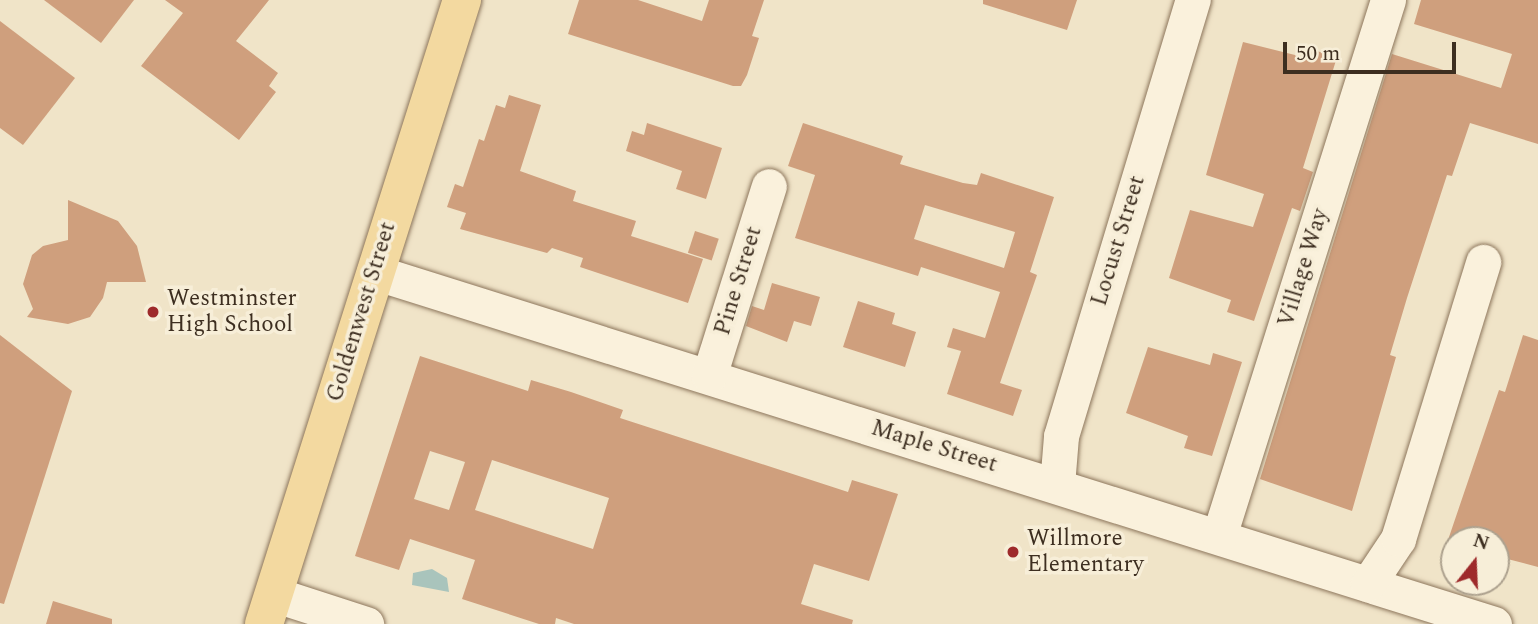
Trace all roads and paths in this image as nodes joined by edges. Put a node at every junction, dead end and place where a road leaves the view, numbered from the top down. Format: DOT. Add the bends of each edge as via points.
graph roads {
  1 [pos="462,0"];
  2 [pos="1193,0"];
  3 [pos="1388,0"];
  4 [pos="769,186"];
  5 [pos="1483,262"];
  6 [pos="374,272"];
  7 [pos="709,376"];
  8 [pos="1057,485"];
  9 [pos="1219,536"];
  10 [pos="1368,584"];
  11 [pos="269,609"];
  12 [pos="366,624"];
  13 [pos="1494,624"];
  1 -- 6 [label="main road, Goldenwest Street"];
  2 -- 8 [label="street, Locust Street" via="1061,436"];
  3 -- 9 [label="street, Village Way"];
  4 -- 7 [label="street, Pine Street"];
  5 -- 10 [label="street" via="1398,539"];
  6 -- 7 [label="street, Maple Street"];
  6 -- 11 [label="main road, Goldenwest Street"];
  7 -- 8 [label="street, Maple Street"];
  8 -- 9 [label="street, Maple Street"];
  9 -- 10 [label="street, Maple Street"];
  10 -- 13 [label="street, Maple Street"];
  11 -- 12 [label="street"];
}
